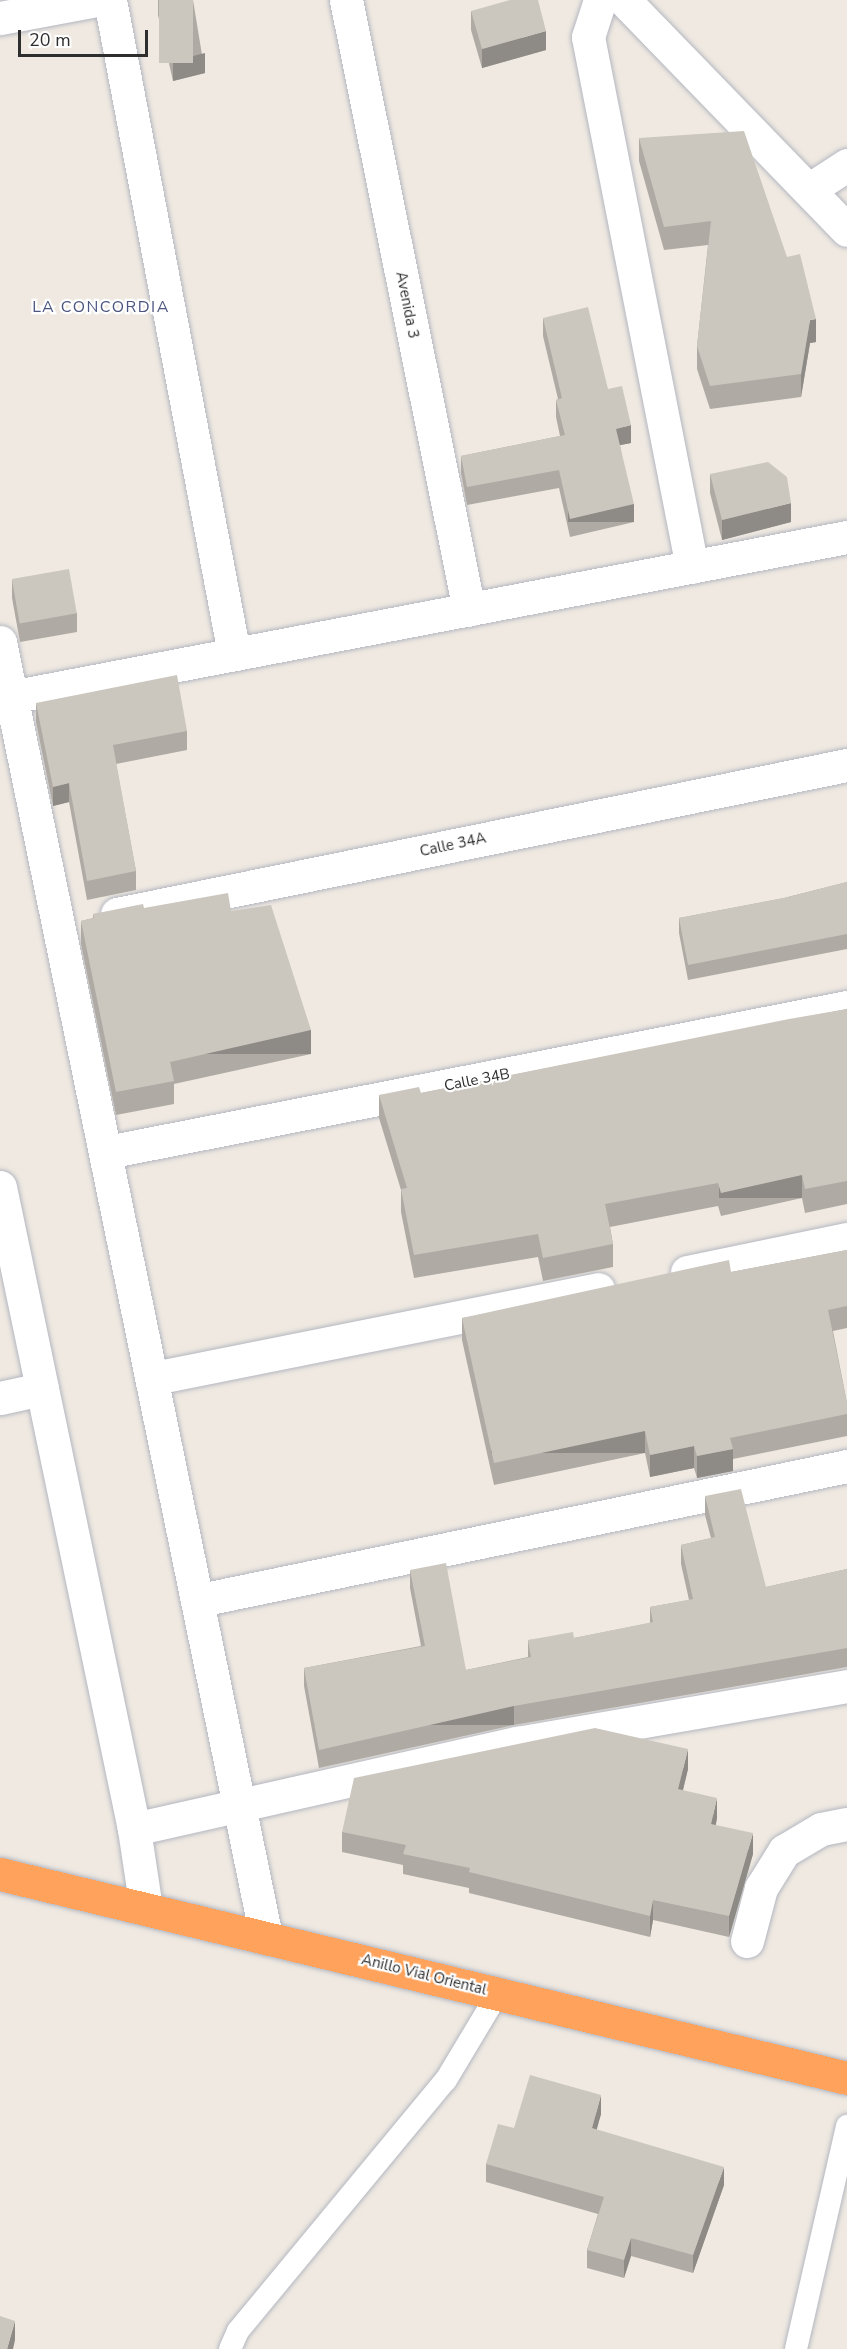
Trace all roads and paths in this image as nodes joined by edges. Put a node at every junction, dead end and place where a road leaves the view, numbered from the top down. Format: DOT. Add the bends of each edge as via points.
graph roads {
  1 [pos="96,0"];
  2 [pos="110,0"];
  3 [pos="346,0"];
  4 [pos="600,0"];
  5 [pos="624,0"];
  6 [pos="0,18"];
  7 [pos="847,165"];
  8 [pos="810,189"];
  9 [pos="847,230"];
  10 [pos="847,537"];
  11 [pos="692,567"];
  12 [pos="469,610"];
  13 [pos="0,642"];
  14 [pos="234,654"];
  15 [pos="6,698"];
  16 [pos="847,765"];
  17 [pos="60,925"];
  18 [pos="847,1007"];
  19 [pos="107,1152"];
  20 [pos="0,1187"];
  21 [pos="847,1239"];
  22 [pos="659,1277"];
  23 [pos="624,1284"];
  24 [pos="154,1378"];
  25 [pos="42,1389"];
  26 [pos="0,1398"];
  27 [pos="847,1466"];
  28 [pos="200,1600"];
  29 [pos="847,1686"];
  30 [pos="238,1804"];
  31 [pos="847,1824"];
  32 [pos="134,1829"];
  33 [pos="0,1874"];
  34 [pos="146,1908"];
  35 [pos="266,1937"];
  36 [pos="747,1941"];
  37 [pos="498,1993"];
  38 [pos="847,2078"];
  39 [pos="847,2126"];
  40 [pos="230,2349"];
  41 [pos="796,2349"];
  1 -- 6 [label="street"];
  2 -- 14 [label="street"];
  3 -- 12 [label="street, Avenida 3"];
  4 -- 11 [label="street" via="588,38"];
  5 -- 8 [label="street"];
  7 -- 8 [label="street"];
  8 -- 9 [label="street"];
  10 -- 11 [label="street"];
  11 -- 12 [label="street"];
  12 -- 14 [label="street"];
  13 -- 15 [label="street"];
  14 -- 15 [label="street"];
  15 -- 17 [label="street"];
  16 -- 17 [label="street, Calle 34A"];
  17 -- 19 [label="street"];
  18 -- 19 [label="street, Calle 34B"];
  19 -- 24 [label="street"];
  20 -- 25 [label="street"];
  21 -- 22 [label="street"];
  23 -- 24 [label="street"];
  24 -- 28 [label="street"];
  25 -- 26 [label="street"];
  25 -- 32 [label="street"];
  27 -- 28 [label="street"];
  28 -- 30 [label="street"];
  29 -- 30 [label="street" via="517,1743"];
  30 -- 32 [label="street"];
  30 -- 35 [label="street"];
  31 -- 36 [label="street" via="821,1828 784,1851 761,1888"];
  32 -- 34 [label="street"];
  33 -- 34 [label="highway, Anillo Vial Oriental"];
  34 -- 35 [label="highway, Anillo Vial Oriental"];
  35 -- 37 [label="highway, Anillo Vial Oriental"];
  37 -- 38 [label="highway, Anillo Vial Oriental"];
  37 -- 40 [label="lane" via="446,2080 238,2331"];
  39 -- 41 [label="lane"];
}
